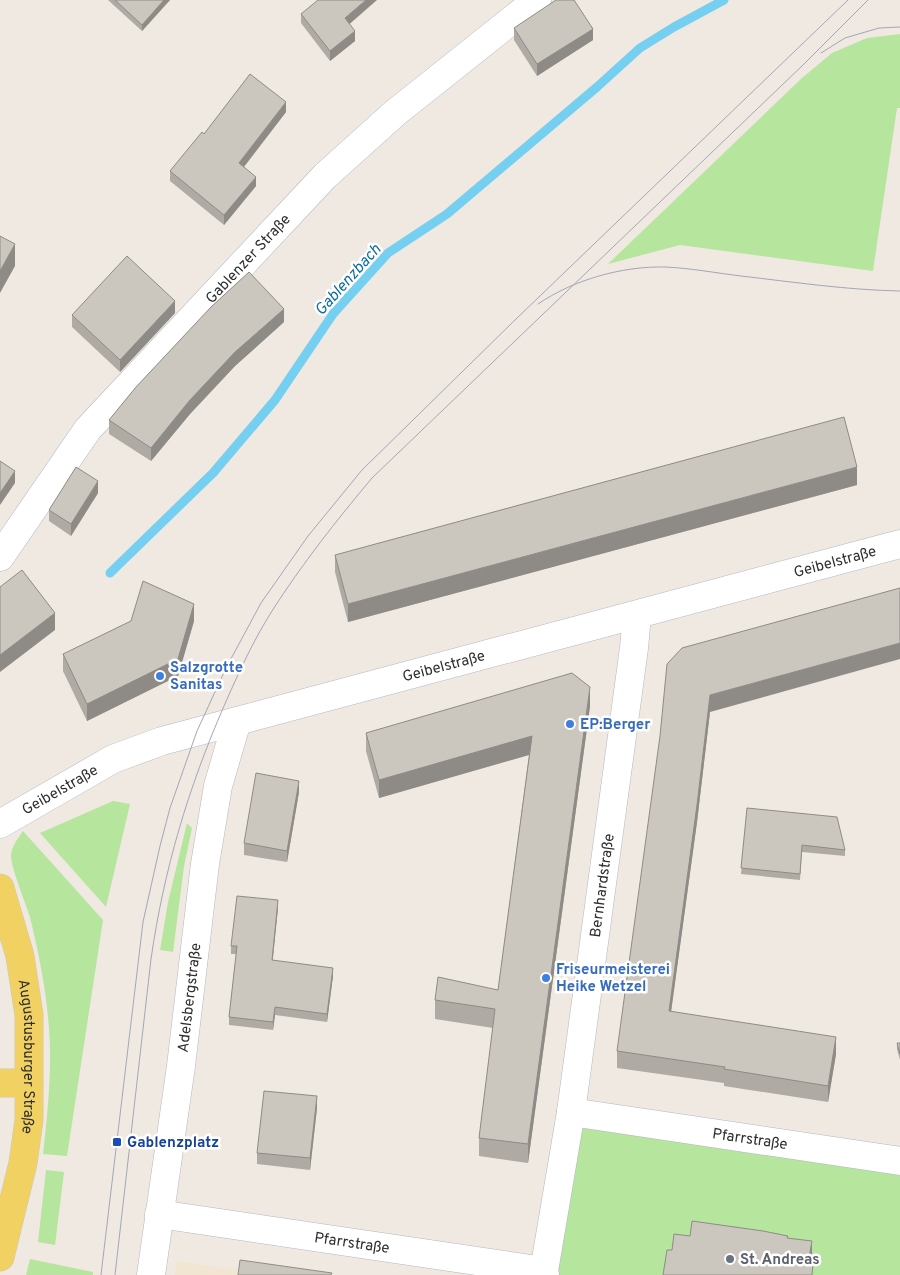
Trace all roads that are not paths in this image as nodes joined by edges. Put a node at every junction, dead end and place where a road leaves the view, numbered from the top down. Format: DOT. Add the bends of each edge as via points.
graph roads {
  1 [pos="537,0"];
  2 [pos="900,544"];
  3 [pos="0,557"];
  4 [pos="637,614"];
  5 [pos="237,722"];
  6 [pos="0,824"];
  7 [pos="0,888"];
  8 [pos="0,1083"];
  9 [pos="29,1083"];
  10 [pos="570,1112"];
  11 [pos="900,1161"];
  12 [pos="159,1214"];
  13 [pos="0,1257"];
  14 [pos="545,1273"];
  15 [pos="152,1275"];
  1 -- 3 [label="street, Gablenzer Straße" via="394,113 325,176 88,429"];
  2 -- 4 [label="street, Geibelstraße"];
  4 -- 5 [label="street, Geibelstraße"];
  4 -- 10 [label="street, Bernhardstraße"];
  5 -- 6 [label="street, Geibelstraße" via="162,741 113,759"];
  5 -- 12 [label="street, Adelsbergstraße" via="218,786 207,854"];
  7 -- 9 [label="main road, Augustusburger Straße" via="20,956 27,1001"];
  8 -- 9 [label="main road"];
  9 -- 13 [label="main road, Augustusburger Straße" via="29,1120 23,1163"];
  10 -- 11 [label="street, Pfarrstraße"];
  10 -- 14 [label="street, Bernhardstraße"];
  12 -- 14 [label="street, Pfarrstraße"];
  12 -- 15 [label="street, Adelsbergstraße"];
}
